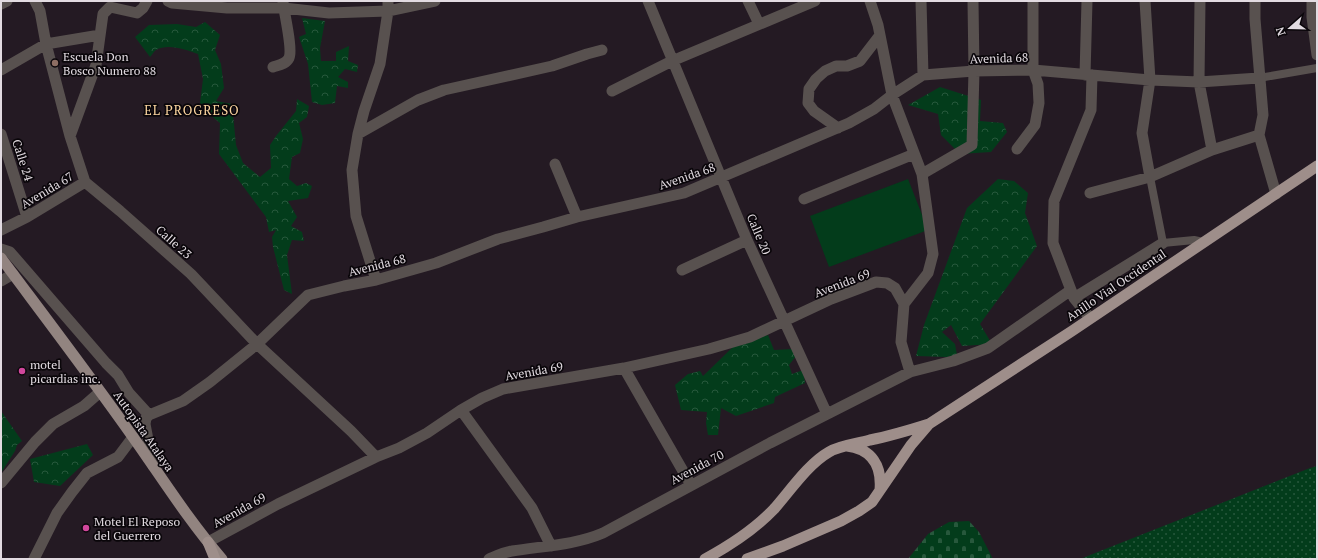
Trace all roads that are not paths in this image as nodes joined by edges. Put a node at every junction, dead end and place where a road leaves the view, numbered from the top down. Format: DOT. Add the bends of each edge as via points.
graph roads {
  1 [pos="7,1"];
  2 [pos="35,1"];
  3 [pos="147,1"];
  4 [pos="168,1"];
  5 [pos="435,1"];
  6 [pos="648,1"];
  7 [pos="748,1"];
  8 [pos="815,1"];
  9 [pos="870,1"];
  10 [pos="921,1"];
  11 [pos="973,1"];
  12 [pos="1033,1"];
  13 [pos="1087,1"];
  14 [pos="1145,1"];
  15 [pos="1200,1"];
  16 [pos="1255,1"];
  17 [pos="1312,1"];
  18 [pos="1,4"];
  19 [pos="284,5"];
  20 [pos="388,6"];
  21 [pos="759,24"];
  22 [pos="100,35"];
  23 [pos="880,35"];
  24 [pos="46,44"];
  25 [pos="602,50"];
  26 [pos="1317,55"];
  27 [pos="672,61"];
  28 [pos="273,67"];
  29 [pos="1317,68"];
  30 [pos="1,70"];
  31 [pos="1033,70"];
  32 [pos="974,71"];
  33 [pos="923,75"];
  34 [pos="1088,75"];
  35 [pos="1259,78"];
  36 [pos="1150,80"];
  37 [pos="1200,82"];
  38 [pos="612,91"];
  39 [pos="892,95"];
  40 [pos="838,128"];
  41 [pos="1,134"];
  42 [pos="358,134"];
  43 [pos="1259,135"];
  44 [pos="70,136"];
  45 [pos="1017,149"];
  46 [pos="1212,150"];
  47 [pos="914,154"];
  48 [pos="555,164"];
  49 [pos="1317,166"];
  50 [pos="922,174"];
  51 [pos="1150,177"];
  52 [pos="722,178"];
  53 [pos="85,182"];
  54 [pos="1090,193"];
  55 [pos="1276,194"];
  56 [pos="804,199"];
  57 [pos="28,217"];
  58 [pos="577,217"];
  59 [pos="1,230"];
  60 [pos="747,240"];
  61 [pos="1203,242"];
  62 [pos="1163,243"];
  63 [pos="1,249"];
  64 [pos="1,258"];
  65 [pos="682,270"];
  66 [pos="12,274"];
  67 [pos="376,280"];
  68 [pos="1,281"];
  69 [pos="1072,294"];
  70 [pos="904,304"];
  71 [pos="1090,318"];
  72 [pos="784,321"];
  73 [pos="256,344"];
  74 [pos="624,368"];
  75 [pos="910,372"];
  76 [pos="100,392"];
  77 [pos="461,410"];
  78 [pos="827,414"];
  79 [pos="149,415"];
  80 [pos="929,424"];
  81 [pos="133,437"];
  82 [pos="844,446"];
  83 [pos="376,457"];
  84 [pos="154,468"];
  85 [pos="1,483"];
  86 [pos="691,485"];
  87 [pos="880,491"];
  88 [pos="208,542"];
  89 [pos="551,546"];
  90 [pos="783,546"];
  91 [pos="34,559"];
  92 [pos="216,559"];
  93 [pos="222,559"];
  94 [pos="489,559"];
  95 [pos="705,559"];
  96 [pos="747,559"];
  97 [pos="769,559"];
  1 -- 18 [label="street"];
  2 -- 24 [label="street" via="40,11"];
  3 -- 22 [label="street" via="137,13 110,7 103,14"];
  4 -- 19 [label="street" via="226,8"];
  5 -- 20 [label="street"];
  6 -- 27 [label="street, Calle 20"];
  7 -- 21 [label="street"];
  8 -- 21 [label="street"];
  9 -- 23 [label="street"];
  10 -- 33 [label="street"];
  11 -- 32 [label="street"];
  12 -- 31 [label="street"];
  13 -- 34 [label="street"];
  14 -- 36 [label="street"];
  15 -- 37 [label="street"];
  16 -- 35 [label="street"];
  17 -- 26 [label="street"];
  19 -- 20 [label="street" via="329,13"];
  19 -- 28 [label="street" via="289,57 285,63"];
  20 -- 42 [label="street" via="380,64"];
  21 -- 27 [label="street"];
  22 -- 24 [label="street"];
  22 -- 44 [label="street" via="96,65"];
  23 -- 39 [label="street"];
  23 -- 40 [label="street" via="860,61 825,71 809,89 808,103 814,111"];
  24 -- 30 [label="street"];
  24 -- 44 [label="street"];
  25 -- 42 [label="street" via="552,66 444,90 418,100"];
  27 -- 38 [label="street"];
  27 -- 52 [label="street, Calle 20"];
  29 -- 35 [label="street, Avenida 68"];
  31 -- 32 [label="street, Avenida 68"];
  31 -- 34 [label="street, Avenida 68"];
  31 -- 45 [label="street" via="1038,84 1039,103 1035,125"];
  32 -- 33 [label="street, Avenida 68"];
  32 -- 50 [label="street" via="972,145"];
  33 -- 39 [label="street, Avenida 68"];
  34 -- 36 [label="street, Avenida 68"];
  34 -- 69 [label="street" via="1091,110 1054,200 1053,243"];
  35 -- 37 [label="street, Avenida 68"];
  35 -- 43 [label="street" via="1263,114"];
  36 -- 37 [label="street, Avenida 68"];
  36 -- 51 [label="street" via="1142,133"];
  37 -- 46 [label="street"];
  39 -- 40 [label="street, Avenida 68" via="874,109"];
  39 -- 47 [label="street"];
  40 -- 52 [label="street, Avenida 68"];
  41 -- 57 [label="street, Calle 24"];
  42 -- 67 [label="street" via="352,170 356,216"];
  43 -- 46 [label="street"];
  43 -- 55 [label="street"];
  44 -- 53 [label="street"];
  46 -- 51 [label="street"];
  47 -- 50 [label="street"];
  47 -- 56 [label="street"];
  48 -- 58 [label="street"];
  49 -- 55 [label="highway, Anillo Vial Occidental"];
  50 -- 70 [label="street" via="933,254 928,273"];
  51 -- 54 [label="street"];
  51 -- 62 [label="street"];
  52 -- 58 [label="street, Avenida 68" via="684,193"];
  52 -- 60 [label="street, Calle 20"];
  53 -- 57 [label="street, Avenida 67"];
  53 -- 73 [label="street, Calle 23" via="191,274"];
  55 -- 61 [label="highway, Anillo Vial Occidental"];
  57 -- 59 [label="street, Avenida 67"];
  58 -- 67 [label="street, Avenida 68" via="498,239 436,263"];
  60 -- 65 [label="street"];
  60 -- 72 [label="street, Calle 20"];
  61 -- 62 [label="street" via="1194,240"];
  61 -- 71 [label="highway, Anillo Vial Occidental"];
  62 -- 69 [label="street, Avenida 70"];
  63 -- 79 [label="street" via="10,252 118,375 129,393"];
  64 -- 66 [label="main road, Autopista Atalaya"];
  66 -- 68 [label="street"];
  66 -- 76 [label="main road, Autopista Atalaya"];
  67 -- 73 [label="street, Avenida 68" via="308,295"];
  69 -- 71 [label="street"];
  69 -- 75 [label="street, Avenida 70" via="988,348 953,361"];
  70 -- 72 [label="street, Avenida 69" via="895,288 887,283 876,282"];
  70 -- 75 [label="street" via="901,342"];
  71 -- 80 [label="highway, Anillo Vial Occidental"];
  72 -- 74 [label="street, Avenida 69" via="750,337"];
  72 -- 78 [label="street, Calle 20"];
  73 -- 79 [label="street, Avenida 68" via="183,401"];
  73 -- 83 [label="street, Calle 23" via="351,430"];
  74 -- 77 [label="street, Avenida 69" via="503,389"];
  74 -- 86 [label="street"];
  75 -- 78 [label="street, Avenida 70"];
  76 -- 81 [label="main road, Autopista Atalaya"];
  76 -- 85 [label="street" via="84,406 53,424"];
  77 -- 83 [label="street, Avenida 69" via="422,436"];
  77 -- 89 [label="street" via="532,508"];
  78 -- 86 [label="street, Avenida 70"];
  79 -- 84 [label="street" via="145,424"];
  80 -- 82 [label="highway, Anillo Vial Occidental"];
  80 -- 87 [label="highway, Anillo Vial Occidental" via="910,445"];
  81 -- 84 [label="main road, Autopista Atalaya"];
  81 -- 91 [label="street" via="118,457 87,473 57,513"];
  82 -- 87 [label="highway" via="865,452 873,460 880,474"];
  82 -- 95 [label="highway, Anillo Vial Occidental" via="821,457 773,510 734,541"];
  83 -- 88 [label="street, Avenida 69" via="278,504"];
  84 -- 88 [label="main road, Autopista Atalaya"];
  86 -- 89 [label="street, Avenida 70" via="592,538"];
  87 -- 90 [label="highway, Anillo Vial Occidental" via="872,502 859,511"];
  88 -- 92 [label="highway"];
  88 -- 93 [label="main road, Autopista Atalaya"];
  89 -- 94 [label="street, Avenida 70" via="511,551"];
  90 -- 96 [label="highway, Anillo Vial Occidental"];
  90 -- 97 [label="highway"];
}
